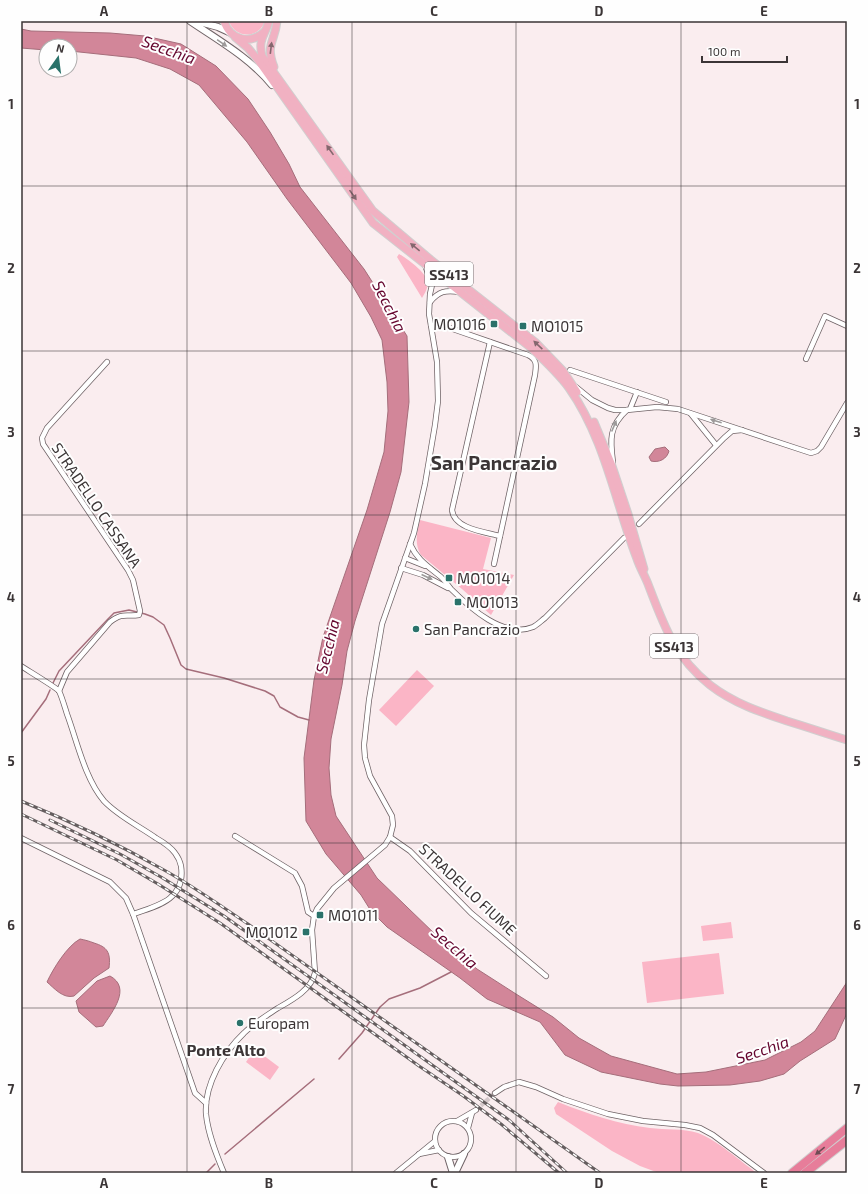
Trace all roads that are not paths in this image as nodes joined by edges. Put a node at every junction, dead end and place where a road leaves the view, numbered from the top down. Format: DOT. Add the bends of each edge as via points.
graph roads {
  1 [pos="190,21"];
  2 [pos="196,21"];
  3 [pos="224,21"];
  4 [pos="277,21"];
  5 [pos="269,24"];
  6 [pos="232,34"];
  7 [pos="277,75"];
  8 [pos="281,95"];
  9 [pos="425,263"];
  10 [pos="461,292"];
  11 [pos="430,302"];
  12 [pos="432,325"];
  13 [pos="847,326"];
  14 [pos="490,342"];
  15 [pos="806,359"];
  16 [pos="106,362"];
  17 [pos="570,370"];
  18 [pos="572,383"];
  19 [pos="637,392"];
  20 [pos="666,402"];
  21 [pos="847,403"];
  22 [pos="628,410"];
  23 [pos="688,412"];
  24 [pos="745,430"];
  25 [pos="716,445"];
  26 [pos="615,474"];
  27 [pos="639,524"];
  28 [pos="500,536"];
  29 [pos="624,538"];
  30 [pos="410,544"];
  31 [pos="405,558"];
  32 [pos="494,564"];
  33 [pos="427,567"];
  34 [pos="401,568"];
  35 [pos="647,583"];
  36 [pos="452,589"];
  37 [pos="21,666"];
  38 [pos="59,691"];
  39 [pos="847,740"];
  40 [pos="234,836"];
  41 [pos="390,837"];
  42 [pos="21,838"];
  43 [pos="133,914"];
  44 [pos="314,916"];
  45 [pos="546,976"];
  46 [pos="495,1093"];
  47 [pos="206,1103"];
  48 [pos="457,1121"];
  49 [pos="468,1128"];
  50 [pos="847,1128"];
  51 [pos="847,1140"];
  52 [pos="435,1141"];
  53 [pos="439,1150"];
  54 [pos="464,1154"];
  55 [pos="418,1155"];
  56 [pos="448,1157"];
  57 [pos="224,1173"];
  58 [pos="396,1173"];
  59 [pos="454,1173"];
  60 [pos="764,1173"];
  61 [pos="792,1173"];
  62 [pos="805,1173"];
  1 -- 8 [label="main road, one-way" via="225,44 264,75"];
  2 -- 6 [label="main road"];
  3 -- 6 [label="main road, SS413"];
  7 -- 4 [label="main road, SS413, one-way" via="269,49"];
  5 -- 6 [label="main road, SS413" via="263,33 250,40 242,40"];
  5 -- 7 [label="main road, SS413" via="262,36 260,50"];
  6 -- 8 [label="main road, SS413" via="258,60"];
  18 -- 7 [label="main road, SS413, one-way" via="534,342 373,211"];
  8 -- 9 [label="main road, SS413, one-way" via="373,223"];
  9 -- 10 [label="main road, SS413"];
  9 -- 11 [label="street" via="432,285"];
  10 -- 11 [label="street" via="443,292 437,294"];
  10 -- 35 [label="main road, SS413" via="547,362 581,406 599,446"];
  11 -- 12 [label="street" via="429,314"];
  12 -- 14 [label="street" via="447,327"];
  12 -- 30 [label="street" via="437,362 438,401 426,484"];
  13 -- 15 [label="street" via="825,316"];
  14 -- 28 [label="street" via="532,357 536,362"];
  14 -- 28 [label="street" via="452,510 455,519 463,525"];
  16 -- 38 [label="street, STRADELLO CASSANA" via="47,428 42,438 43,444 128,570 140,612 139,615 119,616 110,622 67,672"];
  17 -- 19 [label="street"];
  18 -- 22 [label="street" via="598,404 615,410"];
  18 -- 26 [label="main road, SS413" via="604,443"];
  19 -- 20 [label="street"];
  19 -- 22 [label="street"];
  21 -- 24 [label="street" via="821,447 811,453"];
  22 -- 23 [label="street" via="657,407"];
  26 -- 22 [label="street, one-way" via="610,439 616,420"];
  24 -- 23 [label="street, one-way"];
  23 -- 25 [label="street"];
  24 -- 25 [label="street" via="732,431"];
  25 -- 27 [label="street"];
  26 -- 35 [label="main road, SS413"];
  28 -- 32 [label="street"];
  29 -- 36 [label="street" via="545,618 528,629 515,630 498,626 481,615"];
  30 -- 31 [label="street"];
  30 -- 33 [label="street" via="417,557"];
  31 -- 33 [label="street"];
  31 -- 34 [label="street"];
  33 -- 36 [label="street"];
  34 -- 36 [label="street, one-way"];
  34 -- 41 [label="street" via="382,624 364,745 370,776 392,816"];
  35 -- 39 [label="main road, SS413" via="665,629 676,648 711,686 752,709"];
  37 -- 38 [label="street"];
  38 -- 43 [label="street" via="88,772 99,794 110,807 172,849 179,858 181,877 174,896 159,905"];
  40 -- 44 [label="street" via="295,873 302,886 308,912"];
  41 -- 44 [label="street" via="380,849 334,888 320,904"];
  41 -- 45 [label="street, STRADELLO FIUME" via="410,851 480,921"];
  42 -- 43 [label="street" via="110,882 126,898"];
  43 -- 47 [label="street" via="195,1093"];
  44 -- 47 [label="street" via="313,979 294,999 256,1023 236,1041 215,1072"];
  46 -- 60 [label="street" via="519,1082 608,1114 700,1128"];
  47 -- 57 [label="street" via="206,1116 215,1152"];
  48 -- 49 [label="street"];
  48 -- 49 [label="street" via="474,1111"];
  48 -- 52 [label="street" via="441,1126 436,1132"];
  49 -- 54 [label="street" via="471,1145"];
  50 -- 61 [label="highway, one-way"];
  51 -- 62 [label="highway"];
  52 -- 53 [label="street"];
  52 -- 55 [label="street"];
  53 -- 55 [label="street"];
  53 -- 56 [label="street"];
  54 -- 56 [label="street" via="459,1157"];
  54 -- 59 [label="main road"];
  55 -- 58 [label="street"];
  56 -- 59 [label="main road"];
}
